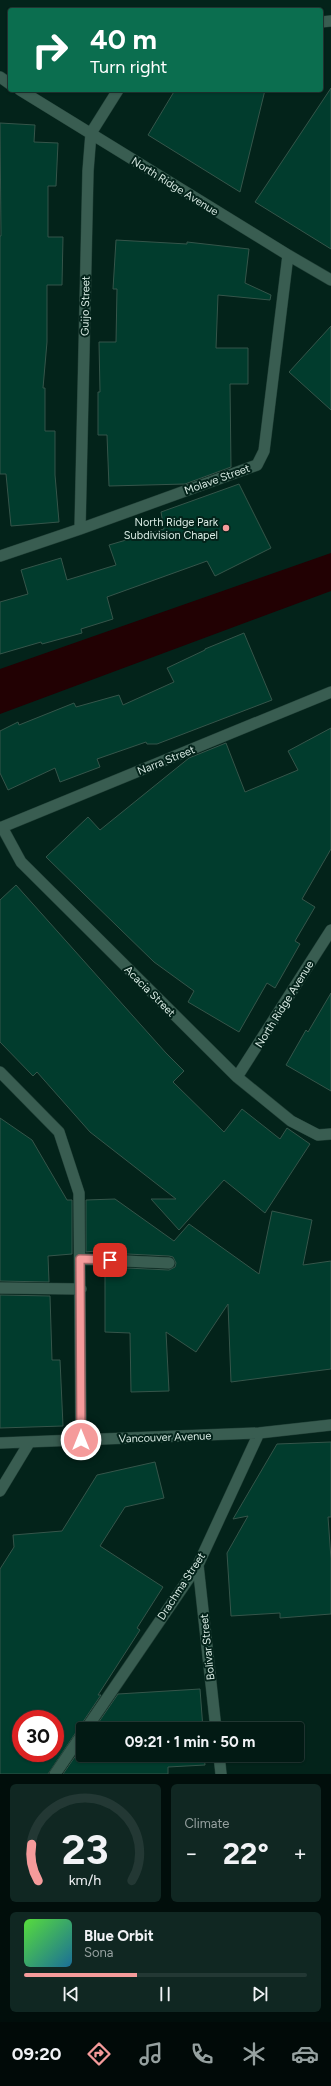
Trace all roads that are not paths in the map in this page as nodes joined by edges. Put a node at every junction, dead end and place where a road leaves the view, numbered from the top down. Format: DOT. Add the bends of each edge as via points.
graph roads {
  1 [pos="23,92"];
  2 [pos="117,92"];
  3 [pos="91,133"];
  4 [pos="288,255"];
  5 [pos="331,280"];
  6 [pos="80,529"];
  7 [pos="0,556"];
  8 [pos="331,692"];
  9 [pos="1,827"];
  10 [pos="331,930"];
  11 [pos="0,1072"];
  12 [pos="238,1077"];
  13 [pos="331,1134"];
  14 [pos="80,1259"];
  15 [pos="170,1263"];
  16 [pos="0,1288"];
  17 [pos="81,1289"];
  18 [pos="331,1425"];
  19 [pos="259,1433"];
  20 [pos="81,1440"];
  21 [pos="29,1442"];
  22 [pos="0,1443"];
  23 [pos="0,1492"];
  24 [pos="198,1565"];
  25 [pos="91,1722"];
  26 [pos="215,1722"];
  27 [pos="76,1743"];
  28 [pos="220,1762"];
  29 [pos="55,1774"];
  30 [pos="221,1774"];
  1 -- 3 [label="street, North Ridge Avenue"];
  2 -- 3 [label="street, Guijo Street"];
  3 -- 4 [label="street, North Ridge Avenue"];
  3 -- 6 [label="street, Guijo Street"];
  4 -- 5 [label="street, North Ridge Avenue"];
  4 -- 6 [label="street, Molave Street" via="264,451 257,465"];
  6 -- 7 [label="street, Molave Street"];
  8 -- 9 [label="street, Narra Street"];
  9 -- 12 [label="street, Acacia Street" via="21,862"];
  10 -- 12 [label="street, North Ridge Avenue"];
  11 -- 14 [label="street" via="59,1132 79,1193"];
  12 -- 13 [label="street, Acacia Street" via="291,1121 318,1135"];
  14 -- 15 [label="street"];
  14 -- 17 [label="street"];
  16 -- 17 [label="street"];
  17 -- 20 [label="street"];
  18 -- 19 [label="street, Vancouver Avenue"];
  19 -- 20 [label="street, Vancouver Avenue"];
  19 -- 24 [label="street, Drachma Street"];
  20 -- 21 [label="street, Vancouver Avenue"];
  21 -- 22 [label="street, Vancouver Avenue"];
  21 -- 23 [label="street"];
  24 -- 25 [label="street, Drachma Street"];
  24 -- 26 [label="street, Bolivar Street"];
  27 -- 29 [label="street"];
  28 -- 30 [label="street"];
}
